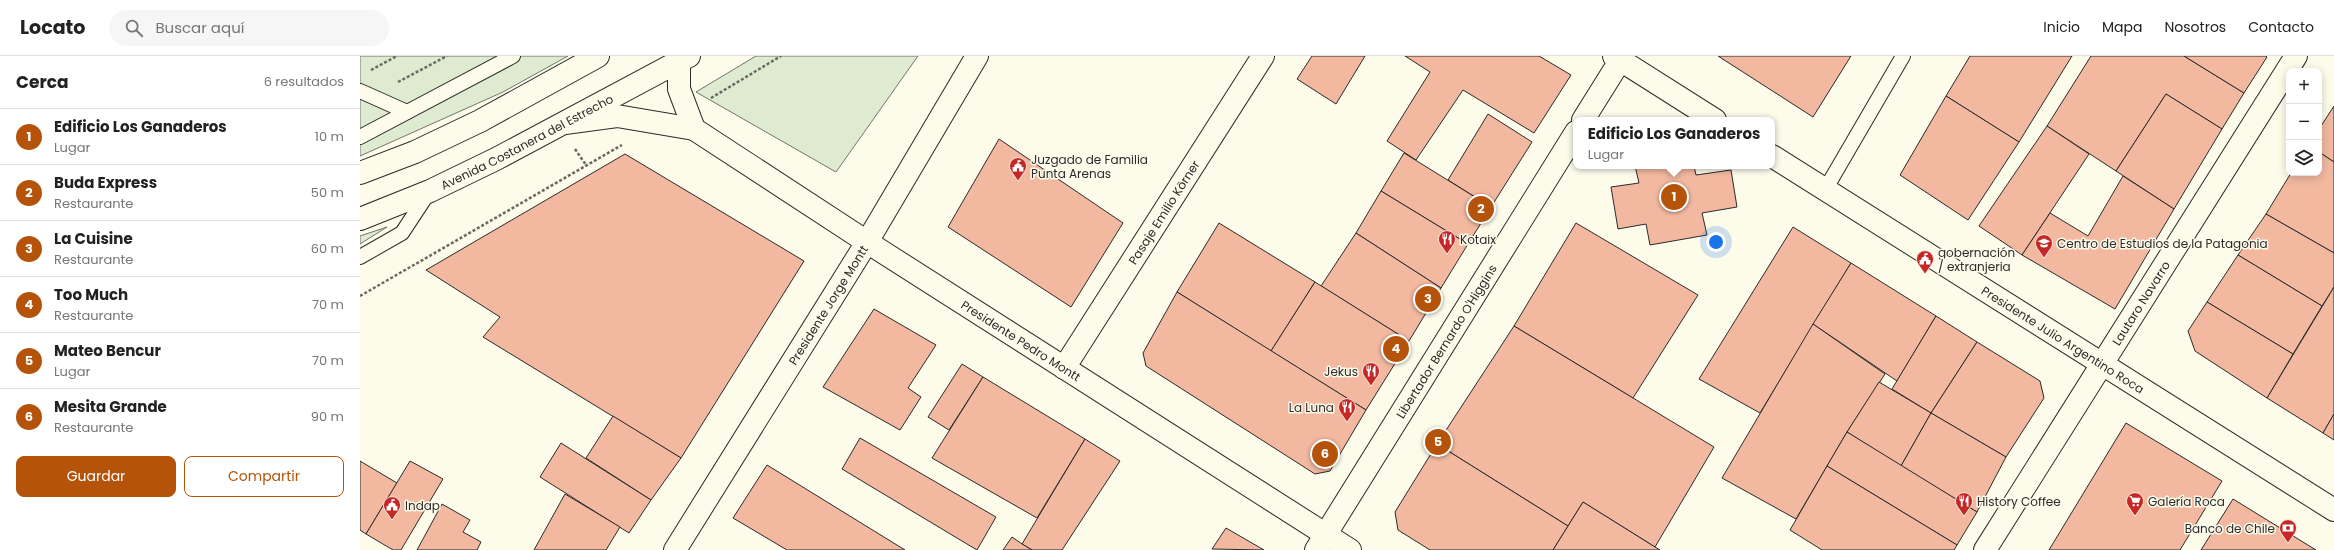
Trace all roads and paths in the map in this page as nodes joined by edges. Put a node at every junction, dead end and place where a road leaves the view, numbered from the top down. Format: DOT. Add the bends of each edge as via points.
graph roads {
  1 [pos="396,56"];
  2 [pos="447,56"];
  3 [pos="514,56"];
  4 [pos="598,56"];
  5 [pos="977,56"];
  6 [pos="1263,56"];
  7 [pos="1903,56"];
  8 [pos="2296,56"];
  9 [pos="1619,57"];
  10 [pos="682,58"];
  11 [pos="366,73"];
  12 [pos="366,94"];
  13 [pos="407,112"];
  14 [pos="1586,117"];
  15 [pos="1710,117"];
  16 [pos="560,124"];
  17 [pos="694,129"];
  18 [pos="360,137"];
  19 [pos="1573,137"];
  20 [pos="1775,158"];
  21 [pos="586,164"];
  22 [pos="360,173"];
  23 [pos="1825,190"];
  24 [pos="430,191"];
  25 [pos="360,219"];
  26 [pos="867,242"];
  27 [pos="360,257"];
  28 [pos="360,296"];
  29 [pos="2102,364"];
  30 [pos="1064,368"];
  31 [pos="2334,510"];
  32 [pos="1321,542"];
  33 [pos="675,550"];
  34 [pos="1350,550"];
  35 [pos="1985,550"];
  1 -- 11 [label="path"];
  2 -- 12 [label="path"];
  3 -- 13 [label="lane"];
  4 -- 22 [label="street" via="480,121 415,152"];
  5 -- 26 [label="street, Presidente Jorge Montt"];
  6 -- 30 [label="street, Pasaje Emilio Körner"];
  7 -- 23 [label="lane"];
  8 -- 29 [label="street, Lautaro Navarro"];
  9 -- 14 [label="street"];
  9 -- 15 [label="street"];
  10 -- 16 [label="street, Avenida Costanera del Estrecho"];
  10 -- 17 [label="street" via="679,90"];
  12 -- 13 [label="lane"];
  13 -- 18 [label="lane"];
  16 -- 17 [label="street, Presidente Pedro Montt" via="617,116"];
  16 -- 24 [label="street, Avenida Costanera del Estrecho"];
  17 -- 26 [label="street, Presidente Pedro Montt"];
  19 -- 32 [label="street, Libertador Bernardo O'Higgins"];
  20 -- 23 [label="street, Presidente Julio Argentino Roca"];
  21 -- 28 [label="path"];
  23 -- 29 [label="street, Presidente Julio Argentino Roca"];
  24 -- 25 [label="street, Avenida Costanera del Estrecho"];
  24 -- 27 [label="lane" via="402,233"];
  26 -- 30 [label="street, Presidente Pedro Montt"];
  26 -- 33 [label="street, Presidente Jorge Montt"];
  29 -- 31 [label="street, Presidente Julio Argentino Roca"];
  29 -- 35 [label="street, Lautaro Navarro"];
  30 -- 32 [label="street, Presidente Pedro Montt"];
  32 -- 34 [label="street, Presidente Pedro Montt"];
}
